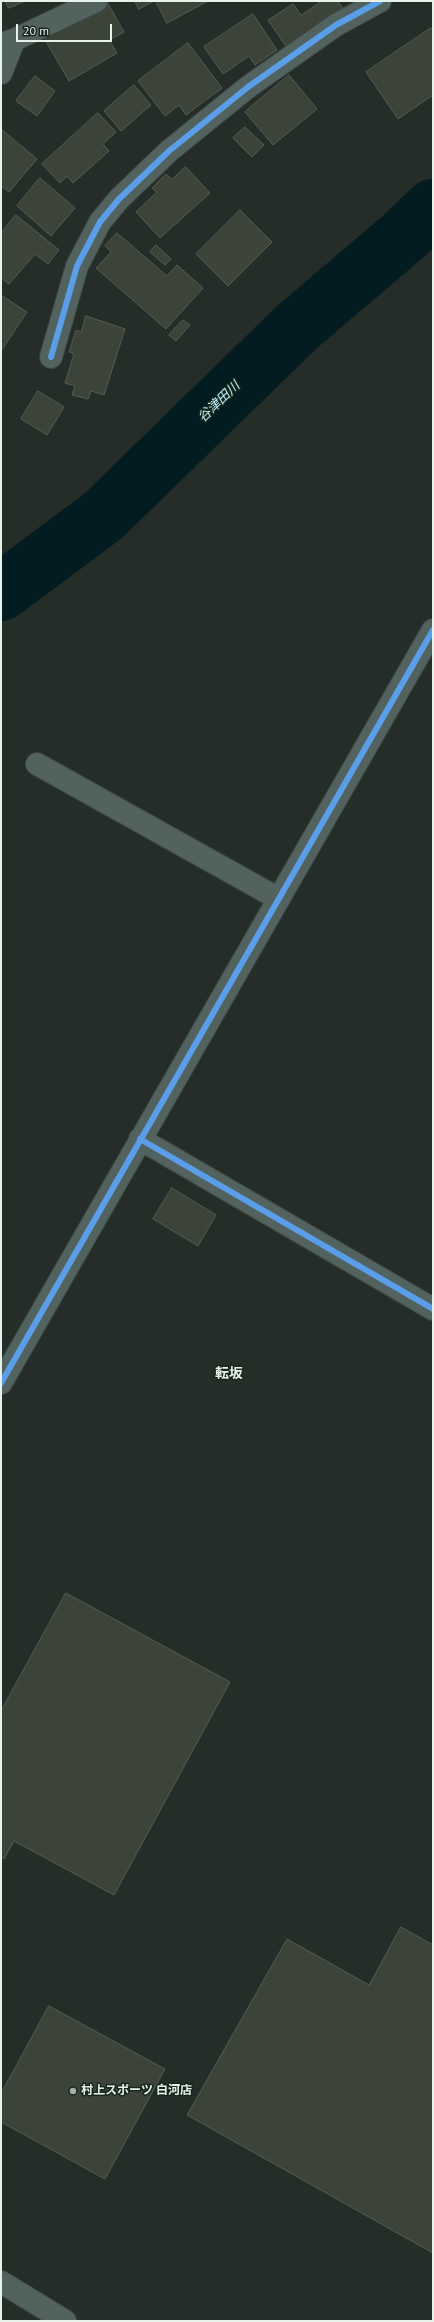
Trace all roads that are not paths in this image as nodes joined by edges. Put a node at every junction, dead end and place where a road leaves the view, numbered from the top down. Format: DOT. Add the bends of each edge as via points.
graph roads {
  1 [pos="96,1"];
  2 [pos="380,1"];
  3 [pos="7,42"];
  4 [pos="1,73"];
  5 [pos="51,357"];
  6 [pos="433,630"];
  7 [pos="37,764"];
  8 [pos="278,899"];
  9 [pos="140,1139"];
  10 [pos="433,1309"];
  11 [pos="1,1383"];
  12 [pos="1,2282"];
  13 [pos="65,2321"];
  1 -- 3 [label="street"];
  2 -- 5 [label="street" via="336,25 248,87 169,151 119,199 100,222 77,266"];
  3 -- 4 [label="street"];
  6 -- 8 [label="street"];
  7 -- 8 [label="street"];
  8 -- 9 [label="street"];
  9 -- 10 [label="street"];
  9 -- 11 [label="street"];
  12 -- 13 [label="street"];
}
